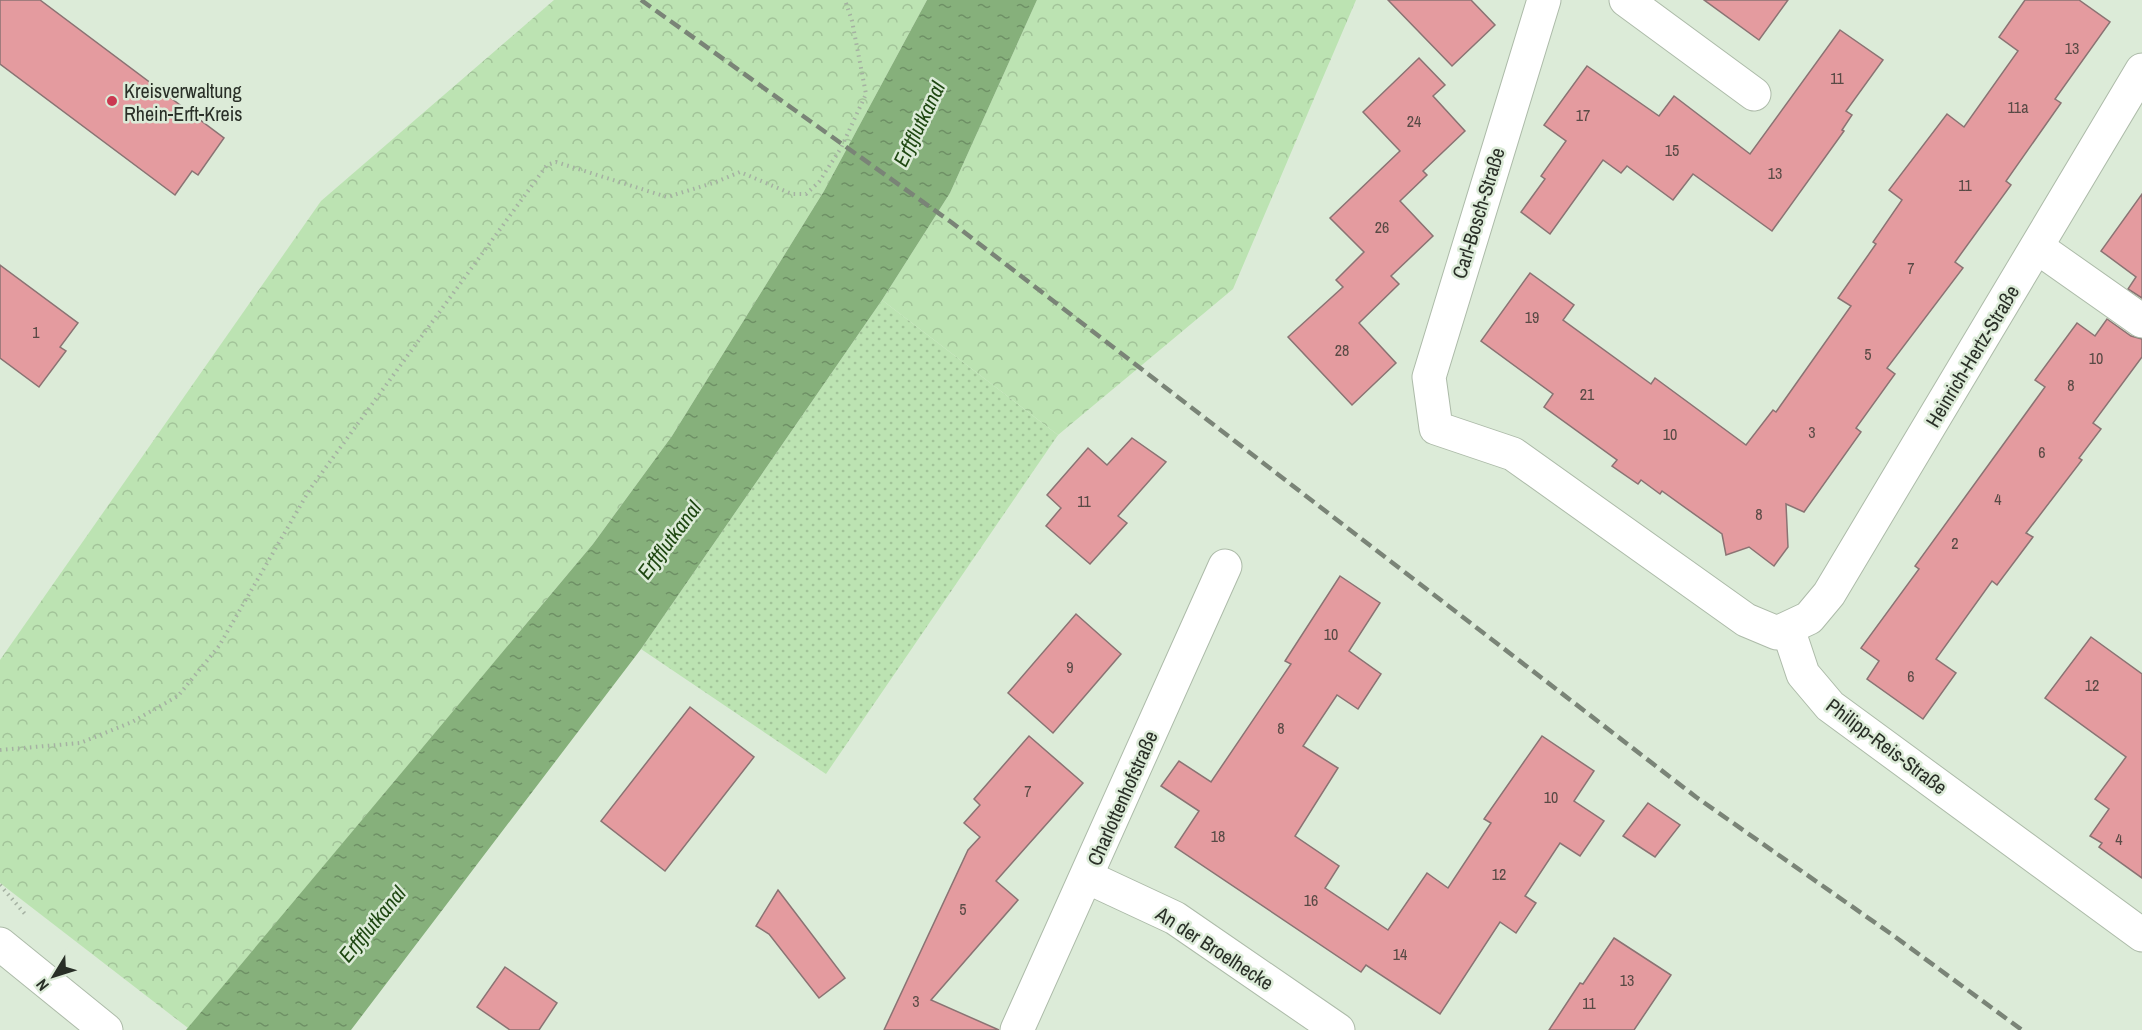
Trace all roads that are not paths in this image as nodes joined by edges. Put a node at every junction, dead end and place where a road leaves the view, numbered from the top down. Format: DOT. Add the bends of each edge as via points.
graph roads {
  1 [pos="1544,0"];
  2 [pos="1626,0"];
  3 [pos="2142,70"];
  4 [pos="1754,94"];
  5 [pos="2037,247"];
  6 [pos="2142,321"];
  7 [pos="1225,566"];
  8 [pos="1788,629"];
  9 [pos="1087,877"];
  10 [pos="2142,935"];
  11 [pos="0,944"];
  12 [pos="106,1030"];
  13 [pos="1017,1030"];
  14 [pos="1338,1030"];
  1 -- 8 [label="street, Carl-Bosch-Straße" via="1429,377 1436,428 1513,454 1746,620 1777,633"];
  2 -- 4 [label="street"];
  3 -- 5 [label="street, Heinrich-Hertz-Straße"];
  5 -- 6 [label="street"];
  5 -- 8 [label="street, Heinrich-Hertz-Straße" via="1829,594 1809,618"];
  7 -- 9 [label="street, Charlottenhofstraße"];
  8 -- 10 [label="street, Philipp-Reis-Straße" via="1803,674 1830,706"];
  9 -- 13 [label="street, Charlottenhofstraße"];
  9 -- 14 [label="street, An der Broelhecke" via="1175,918"];
  11 -- 12 [label="street"];
}
